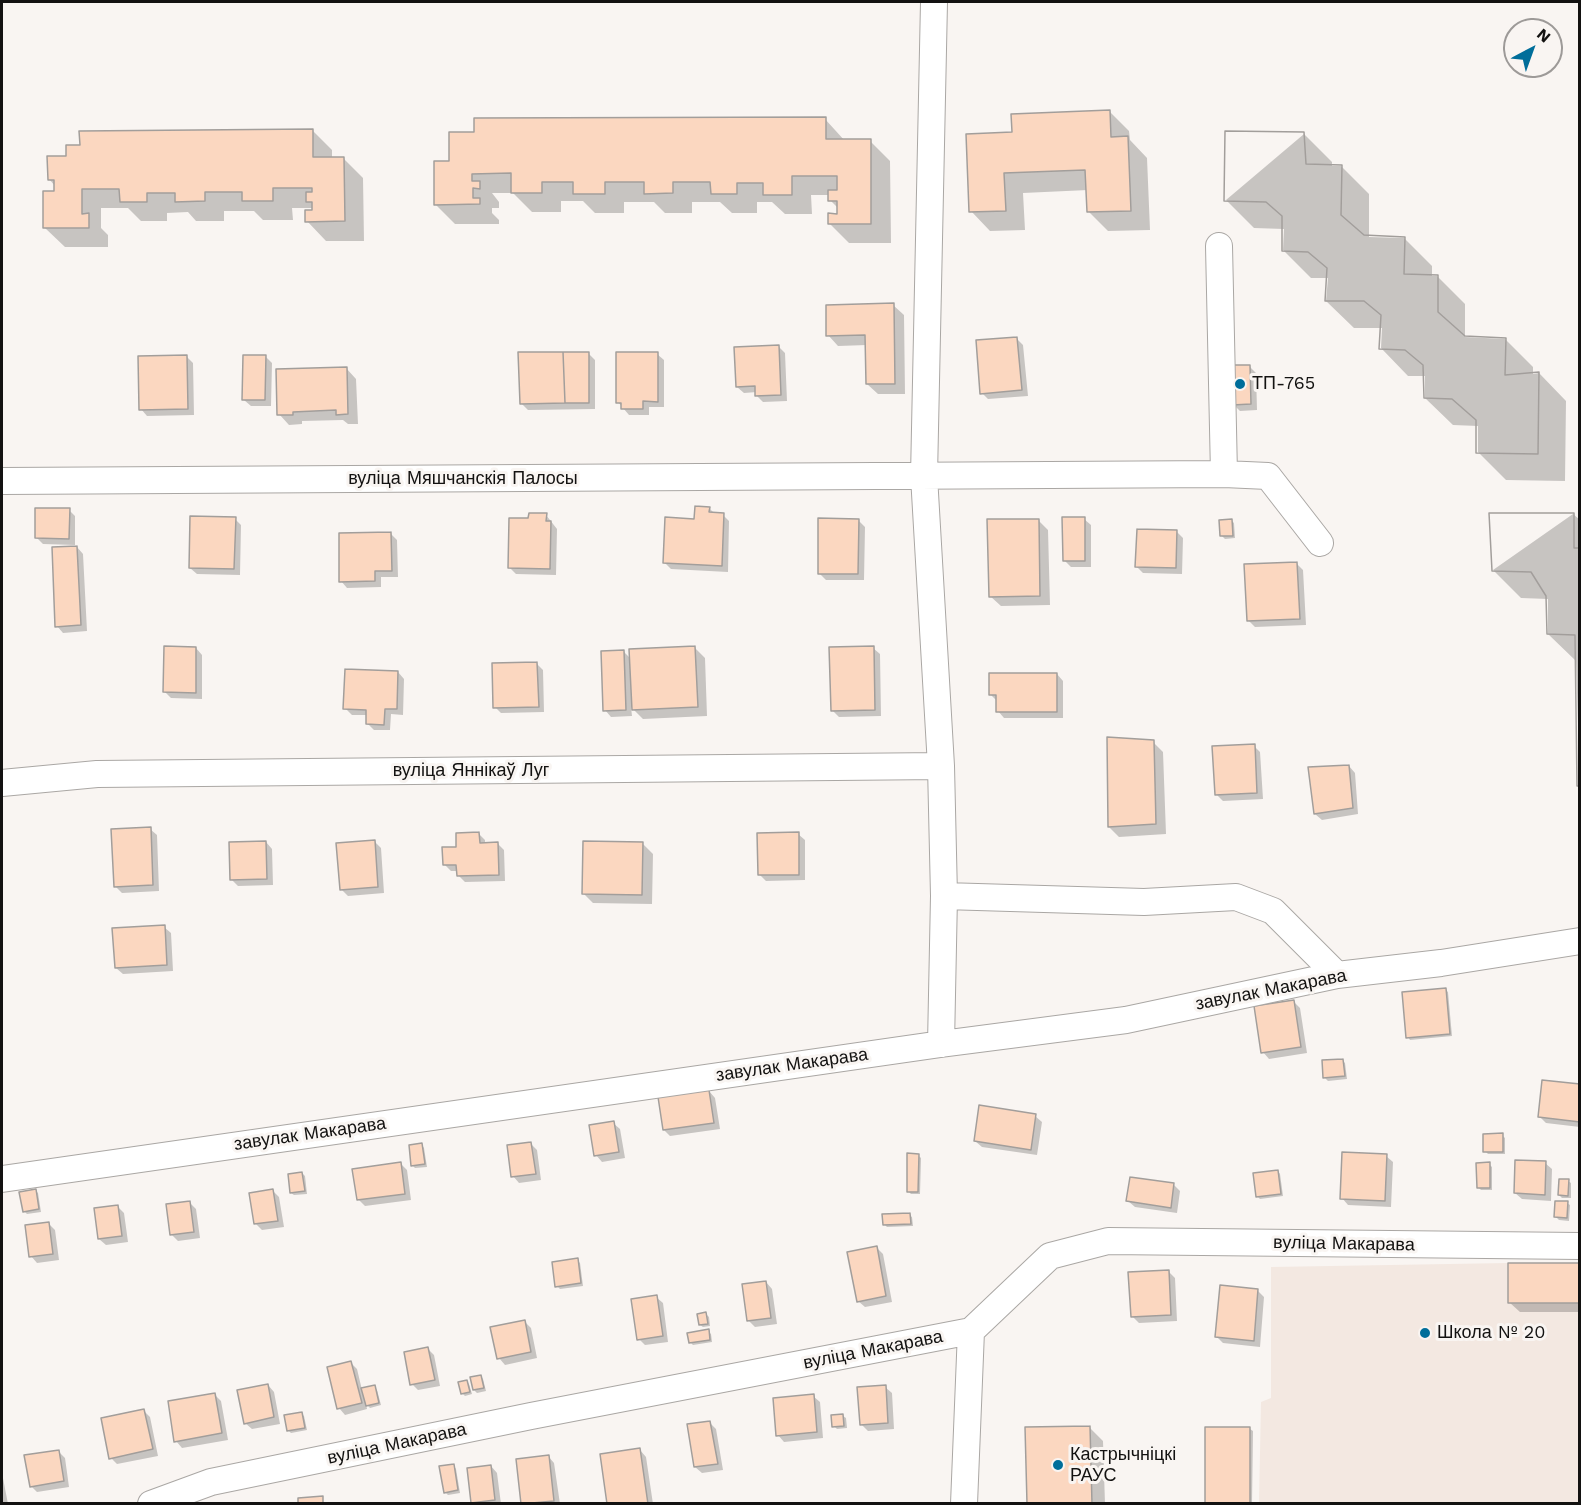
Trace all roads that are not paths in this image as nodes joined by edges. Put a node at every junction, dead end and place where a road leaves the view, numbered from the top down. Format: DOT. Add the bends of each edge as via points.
graph roads {
  1 [pos="934,2"];
  2 [pos="1219,246"];
  3 [pos="1224,474"];
  4 [pos="924,477"];
  5 [pos="2,482"];
  6 [pos="1320,543"];
  7 [pos="941,766"];
  8 [pos="2,783"];
  9 [pos="944,896"];
  10 [pos="1580,941"];
  11 [pos="1337,975"];
  12 [pos="941,1044"];
  13 [pos="2,1179"];
  14 [pos="1580,1246"];
  15 [pos="971,1331"];
  16 [pos="150,1503"];
  17 [pos="964,1503"];
  1 -- 4 [label="street"];
  2 -- 3 [label="street"];
  3 -- 4 [label="street, вуліца Мяшчанскія Палосы"];
  3 -- 6 [label="street, вуліца Мяшчанскія Палосы" via="1268,476"];
  4 -- 5 [label="street, вуліца Мяшчанскія Палосы"];
  4 -- 7 [label="street"];
  7 -- 8 [label="street, вуліца Яннікаў Луг" via="97,774"];
  7 -- 9 [label="street"];
  9 -- 11 [label="street" via="1144,902 1236,897 1273,911"];
  9 -- 12 [label="street"];
  10 -- 11 [label="street, завулак Макарава"];
  11 -- 12 [label="street, завулак Макарава" via="1126,1020"];
  12 -- 13 [label="street, завулак Макарава"];
  14 -- 15 [label="street, вуліца Макарава" via="1108,1241 1050,1256"];
  15 -- 16 [label="street, вуліца Макарава" via="234,1477"];
  15 -- 17 [label="street"];
}
